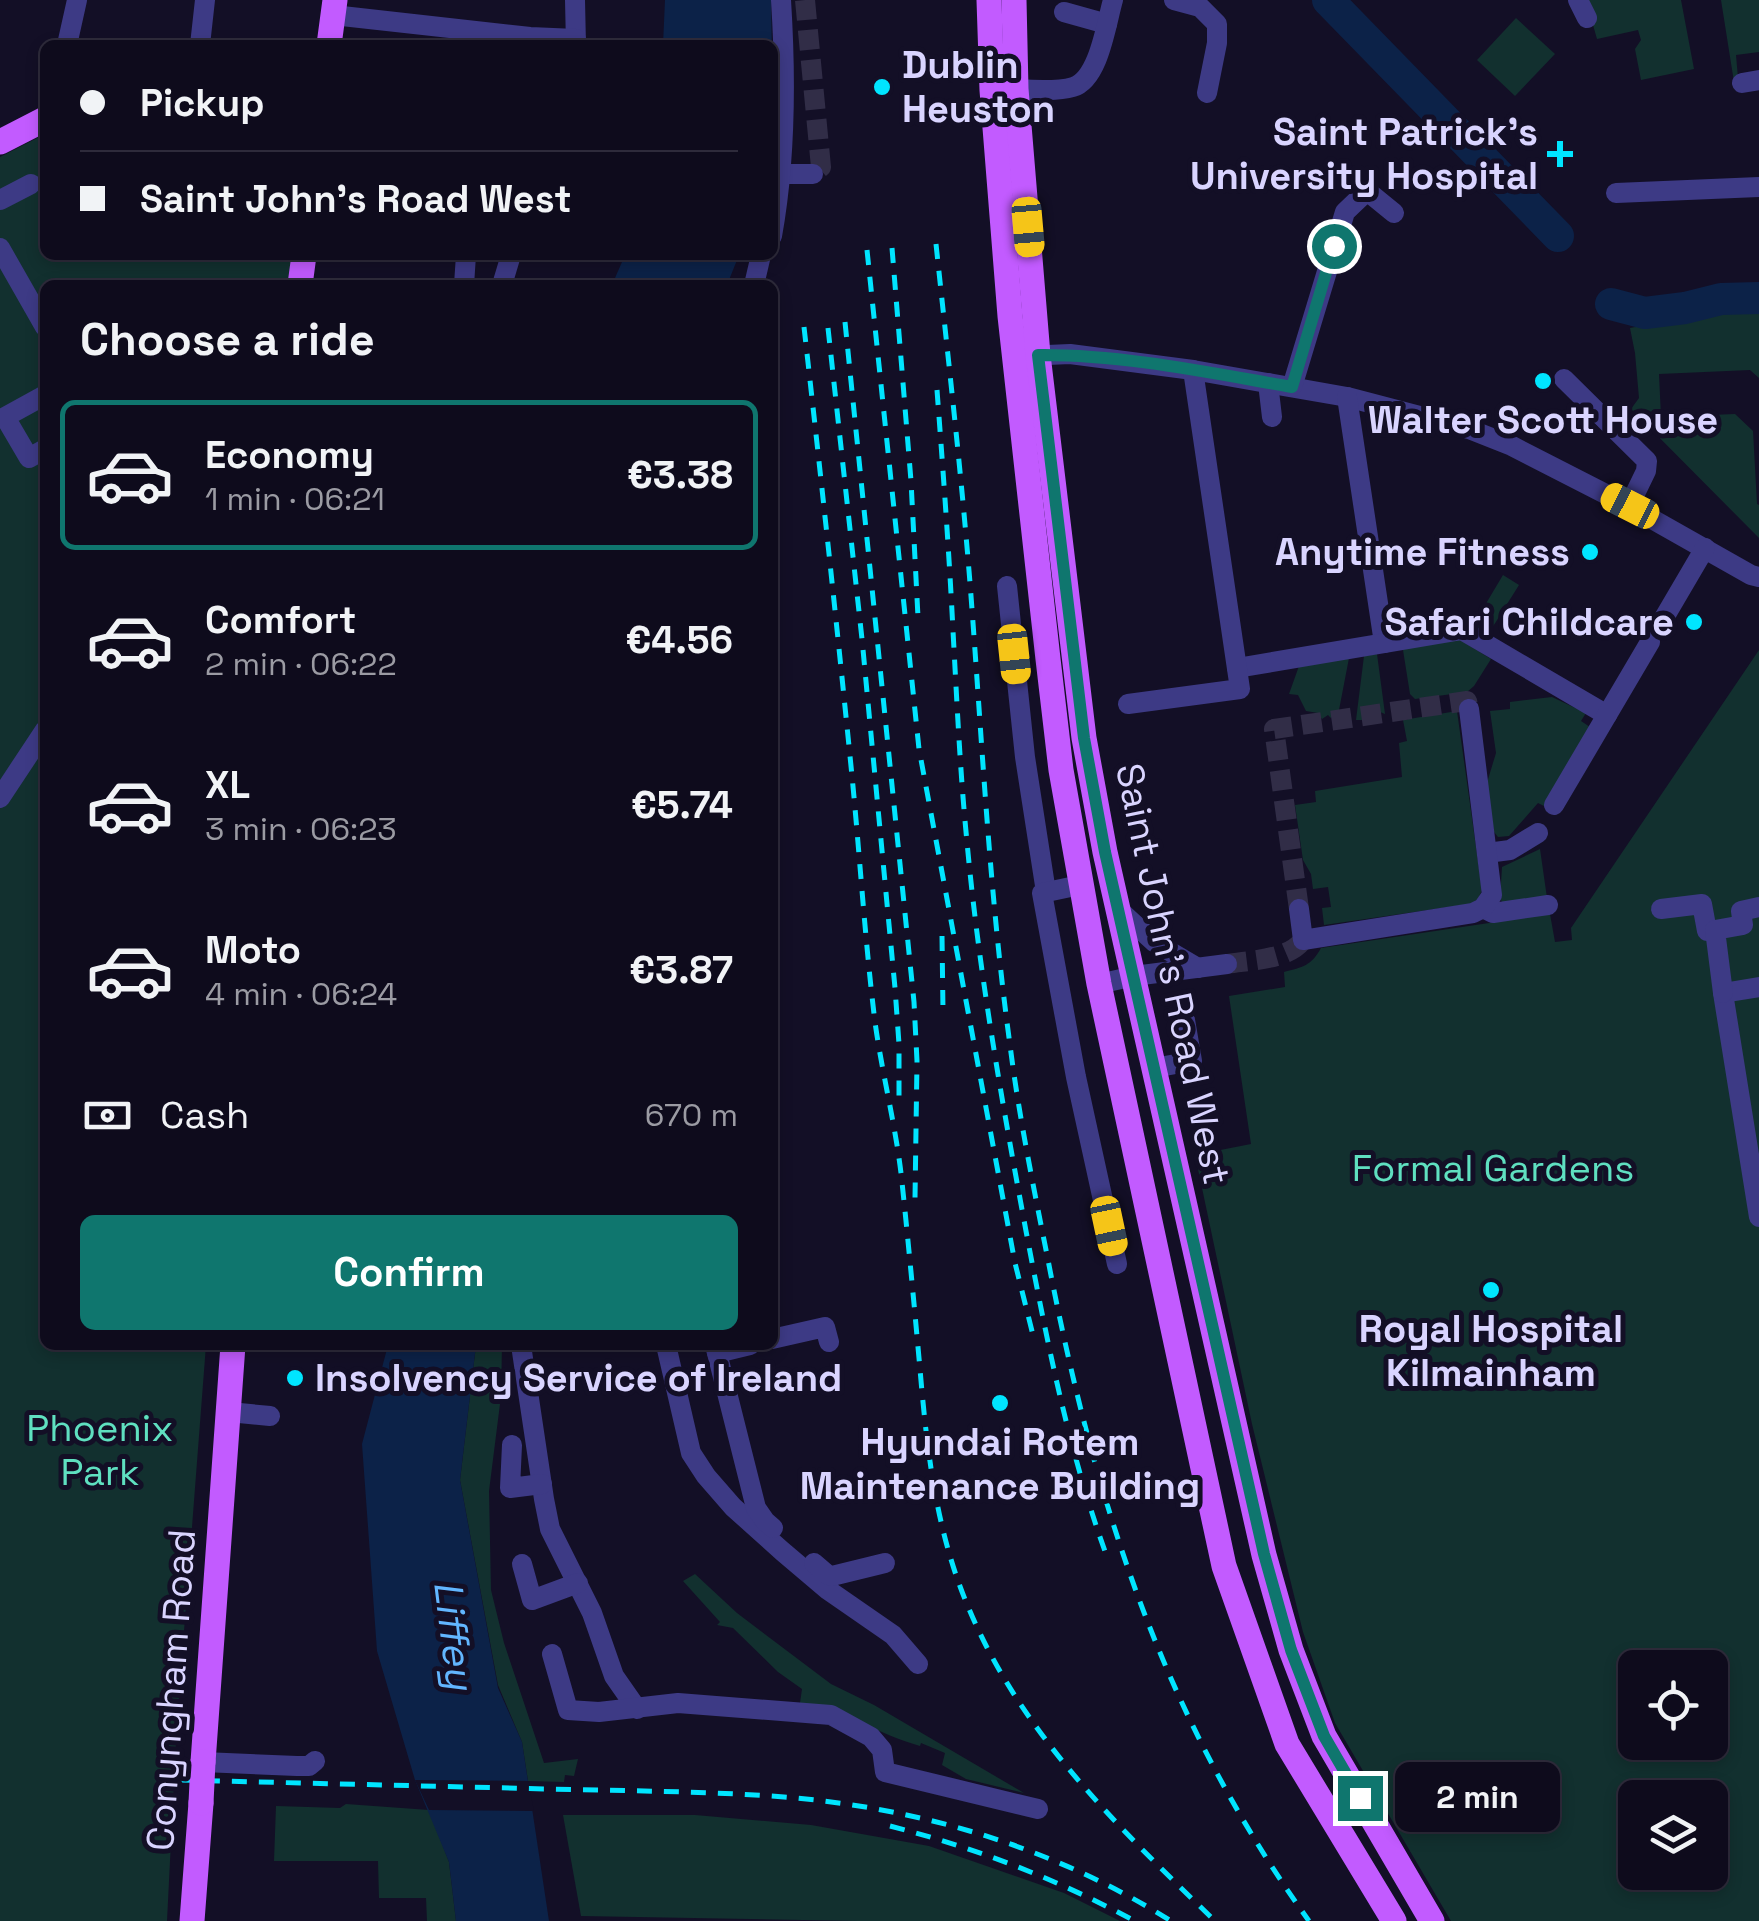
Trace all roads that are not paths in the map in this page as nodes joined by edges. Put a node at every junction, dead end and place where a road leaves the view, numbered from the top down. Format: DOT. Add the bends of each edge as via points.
graph roads {
  1 [pos="76,0"];
  2 [pos="205,0"];
  3 [pos="575,0"];
  4 [pos="781,0"];
  5 [pos="790,0"];
  6 [pos="989,0"];
  7 [pos="1014,0"];
  8 [pos="1113,0"];
  9 [pos="1174,0"];
  10 [pos="334,7"];
  11 [pos="1064,12"];
  12 [pos="1106,24"];
  13 [pos="68,40"];
  14 [pos="201,40"];
  15 [pos="330,40"];
  16 [pos="523,40"];
  17 [pos="576,40"];
  18 [pos="1016,89"];
  19 [pos="1206,93"];
  20 [pos="40,122"];
  21 [pos="0,142"];
  22 [pos="784,152"];
  23 [pos="812,174"];
  24 [pos="32,184"];
  25 [pos="778,186"];
  26 [pos="1759,187"];
  27 [pos="778,191"];
  28 [pos="1616,194"];
  29 [pos="0,200"];
  30 [pos="1394,213"];
  31 [pos="0,248"];
  32 [pos="40,318"];
  33 [pos="1026,356"];
  34 [pos="1193,370"];
  35 [pos="1564,380"];
  36 [pos="1268,383"];
  37 [pos="1292,387"];
  38 [pos="1347,397"];
  39 [pos="40,398"];
  40 [pos="1272,417"];
  41 [pos="40,452"];
  42 [pos="1630,506"];
  43 [pos="1705,548"];
  44 [pos="1759,577"];
  45 [pos="1007,586"];
  46 [pos="1661,624"];
  47 [pos="1650,642"];
  48 [pos="1384,643"];
  49 [pos="1236,668"];
  50 [pos="1128,704"];
  51 [pos="1469,710"];
  52 [pos="1607,715"];
  53 [pos="40,738"];
  54 [pos="0,798"];
  55 [pos="1554,804"];
  56 [pos="1538,833"];
  57 [pos="1486,845"];
  58 [pos="1080,885"];
  59 [pos="1046,892"];
  60 [pos="1548,905"];
  61 [pos="1759,907"];
  62 [pos="1484,908"];
  63 [pos="1118,909"];
  64 [pos="1661,909"];
  65 [pos="1299,910"];
  66 [pos="1715,930"];
  67 [pos="1228,964"];
  68 [pos="1198,968"];
  69 [pos="1134,976"];
  70 [pos="1099,984"];
  71 [pos="1759,987"];
  72 [pos="1723,993"];
  73 [pos="1184,1020"];
  74 [pos="1154,1068"];
  75 [pos="1759,1216"];
  76 [pos="1117,1264"];
  77 [pos="778,1338"];
  78 [pos="829,1342"];
  79 [pos="233,1350"];
  80 [pos="523,1350"];
  81 [pos="667,1350"];
  82 [pos="716,1350"];
  83 [pos="228,1412"];
  84 [pos="270,1416"];
  85 [pos="512,1445"];
  86 [pos="542,1484"];
  87 [pos="886,1563"];
  88 [pos="522,1564"];
  89 [pos="578,1583"];
  90 [pos="552,1654"];
  91 [pos="918,1664"];
  92 [pos="637,1709"];
  93 [pos="203,1762"];
  94 [pos="316,1762"];
  95 [pos="1038,1810"];
  96 [pos="192,1921"];
  97 [pos="1394,1921"];
  98 [pos="1432,1921"];
  1 -- 13 [label="street"];
  2 -- 14 [label="street"];
  3 -- 17 [label="street"];
  4 -- 22 [label="street"];
  5 -- 22 [label="street" via="793,127"];
  6 -- 33 [label="main road, Saint John's Road West" via="992,90"];
  7 -- 18 [label="main road, Saint John's Road West"];
  8 -- 12 [label="street"];
  9 -- 19 [label="street" via="1200,8 1217,24"];
  10 -- 15 [label="main road"];
  10 -- 16 [label="street"];
  11 -- 12 [label="street"];
  12 -- 18 [label="street" via="1092,74 1076,86"];
  18 -- 33 [label="main road, Saint John's Road West"];
  20 -- 21 [label="main road"];
  22 -- 25 [label="street"];
  23 -- 27 [label="street"];
  24 -- 29 [label="street"];
  26 -- 28 [label="street"];
  30 -- 37 [label="street" via="1368,191 1345,212"];
  31 -- 32 [label="street"];
  33 -- 34 [label="street" via="1070,354"];
  33 -- 58 [label="main road, Saint John's Road West" via="1061,770"];
  33 -- 63 [label="main road, Saint John's Road West" via="1084,738"];
  34 -- 36 [label="street"];
  34 -- 49 [label="street"];
  35 -- 42 [label="street" via="1647,462"];
  36 -- 37 [label="street"];
  36 -- 40 [label="street"];
  37 -- 38 [label="street"];
  38 -- 42 [label="street" via="1469,429"];
  38 -- 48 [label="street"];
  39 -- 41 [label="street" via="5,416 29,458"];
  42 -- 43 [label="street"];
  43 -- 44 [label="street"];
  43 -- 46 [label="street"];
  45 -- 59 [label="street"];
  47 -- 52 [label="street"];
  48 -- 49 [label="street"];
  48 -- 52 [label="street" via="1462,630"];
  49 -- 50 [label="street" via="1240,688"];
  51 -- 57 [label="street"];
  52 -- 55 [label="street"];
  53 -- 54 [label="street"];
  56 -- 57 [label="street" via="1510,850"];
  57 -- 62 [label="street" via="1492,894"];
  58 -- 59 [label="street"];
  58 -- 70 [label="main road, Saint John's Road West"];
  59 -- 76 [label="street" via="1076,1077"];
  60 -- 62 [label="street" via="1492,913"];
  61 -- 66 [label="street" via="1741,911 1743,925"];
  62 -- 65 [label="street" via="1304,940"];
  63 -- 68 [label="street" via="1154,942"];
  63 -- 69 [label="main road, Saint John's Road West"];
  64 -- 66 [label="street" via="1702,904 1706,931"];
  66 -- 72 [label="street"];
  67 -- 68 [label="street"];
  68 -- 69 [label="street"];
  69 -- 70 [label="street"];
  69 -- 74 [label="main road, Saint John's Road West"];
  70 -- 97 [label="main road, Saint John's Road West" via="1224,1566 1288,1744"];
  71 -- 72 [label="street"];
  72 -- 75 [label="street"];
  73 -- 74 [label="street" via="1192,1061"];
  74 -- 98 [label="main road, Saint John's Road West" via="1291,1650 1324,1736"];
  77 -- 78 [label="street" via="825,1327"];
  79 -- 83 [label="main road, Conyngham Road"];
  80 -- 86 [label="street"];
  81 -- 91 [label="street" via="692,1453 706,1476 755,1527"];
  82 -- 87 [label="street" via="764,1522 830,1576"];
  83 -- 84 [label="street"];
  83 -- 93 [label="main road, Conyngham Road"];
  85 -- 86 [label="street" via="510,1488"];
  86 -- 89 [label="street" via="550,1529"];
  88 -- 89 [label="street" via="532,1600"];
  89 -- 92 [label="street" via="614,1676"];
  90 -- 92 [label="street" via="568,1710"];
  92 -- 95 [label="street" via="678,1703 831,1715 871,1737 882,1750 885,1772"];
  93 -- 94 [label="street"];
  93 -- 96 [label="main road, Conyngham Road, bridge"];
}
